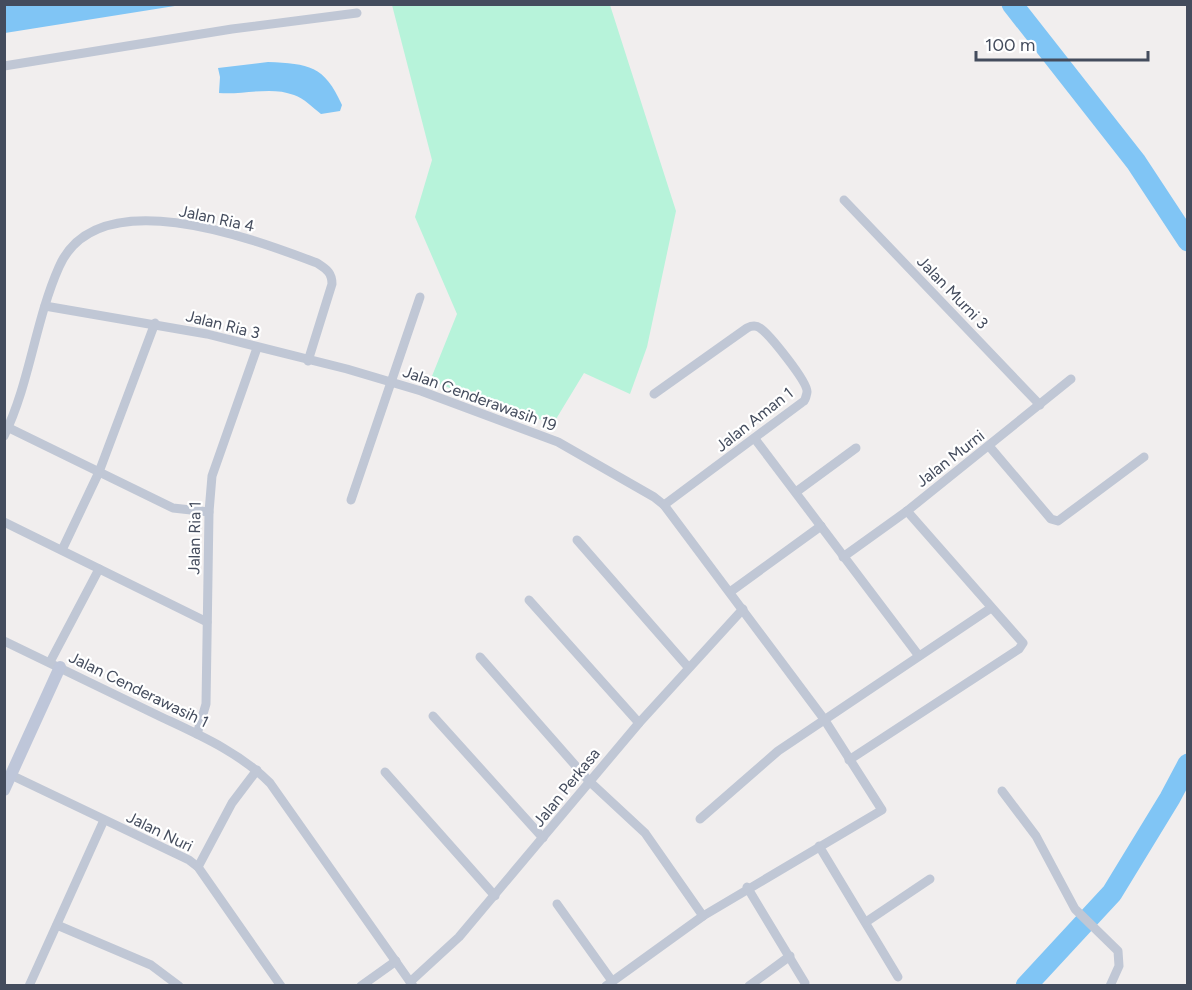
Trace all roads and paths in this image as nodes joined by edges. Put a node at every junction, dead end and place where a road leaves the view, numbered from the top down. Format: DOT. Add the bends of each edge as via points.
graph roads {
  1 [pos="357,13"];
  2 [pos="4,66"];
  3 [pos="844,200"];
  4 [pos="420,297"];
  5 [pos="45,306"];
  6 [pos="154,323"];
  7 [pos="257,348"];
  8 [pos="308,361"];
  9 [pos="1071,379"];
  10 [pos="391,382"];
  11 [pos="654,394"];
  12 [pos="1040,405"];
  13 [pos="6,430"];
  14 [pos="755,439"];
  15 [pos="989,446"];
  16 [pos="856,448"];
  17 [pos="1144,457"];
  18 [pos="99,472"];
  19 [pos="796,492"];
  20 [pos="351,500"];
  21 [pos="664,505"];
  22 [pos="907,511"];
  23 [pos="209,512"];
  24 [pos="4,522"];
  25 [pos="821,526"];
  26 [pos="577,540"];
  27 [pos="62,550"];
  28 [pos="843,557"];
  29 [pos="99,569"];
  30 [pos="730,592"];
  31 [pos="529,600"];
  32 [pos="991,608"];
  33 [pos="743,609"];
  34 [pos="207,622"];
  35 [pos="4,640"];
  36 [pos="919,656"];
  37 [pos="480,657"];
  38 [pos="55,665"];
  39 [pos="688,667"];
  40 [pos="433,716"];
  41 [pos="824,719"];
  42 [pos="639,723"];
  43 [pos="197,734"];
  44 [pos="849,760"];
  45 [pos="257,770"];
  46 [pos="385,772"];
  47 [pos="11,775"];
  48 [pos="589,781"];
  49 [pos="4,790"];
  50 [pos="1002,791"];
  51 [pos="700,819"];
  52 [pos="104,820"];
  53 [pos="543,838"];
  54 [pos="819,846"];
  55 [pos="198,867"];
  56 [pos="930,879"];
  57 [pos="747,887"];
  58 [pos="495,896"];
  59 [pos="557,904"];
  60 [pos="703,916"];
  61 [pos="866,922"];
  62 [pos="57,925"];
  63 [pos="790,956"];
  64 [pos="396,961"];
  65 [pos="898,977"];
  66 [pos="609,983"];
  67 [pos="805,983"];
  68 [pos="411,984"];
  69 [pos="29,986"];
  70 [pos="179,986"];
  71 [pos="281,986"];
  72 [pos="361,986"];
  73 [pos="749,986"];
  74 [pos="1110,986"];
  1 -- 2 [label="street"];
  3 -- 12 [label="street, Jalan Murni 3"];
  4 -- 10 [label="street"];
  5 -- 6 [label="street, Jalan Ria 3"];
  5 -- 8 [label="street, Jalan Ria 4" via="66,252 100,227 134,219 243,237 317,263 332,276"];
  5 -- 13 [label="street"];
  6 -- 7 [label="street, Jalan Ria 3"];
  6 -- 18 [label="street"];
  7 -- 8 [label="street, Jalan Ria 3"];
  7 -- 23 [label="street, Jalan Ria 1" via="212,476"];
  8 -- 10 [label="street, Jalan Ria 3"];
  9 -- 12 [label="street, Jalan Murni"];
  10 -- 20 [label="street"];
  10 -- 21 [label="street, Jalan Cenderawasih 19" via="550,438"];
  11 -- 14 [label="street, Jalan Aman 1" via="747,328 760,328 808,393 804,401"];
  12 -- 15 [label="street, Jalan Murni"];
  13 -- 18 [label="street"];
  14 -- 19 [label="street"];
  14 -- 21 [label="street, Jalan Aman 1"];
  15 -- 17 [label="street" via="1051,519 1058,520"];
  15 -- 22 [label="street, Jalan Murni"];
  16 -- 19 [label="street"];
  18 -- 23 [label="street" via="173,508"];
  18 -- 27 [label="street"];
  19 -- 25 [label="street"];
  21 -- 30 [label="street, Jalan Cenderawasih 19"];
  22 -- 28 [label="street, Jalan Murni"];
  22 -- 32 [label="street"];
  23 -- 34 [label="street, Jalan Ria 1"];
  24 -- 27 [label="street"];
  25 -- 28 [label="street"];
  25 -- 30 [label="street"];
  26 -- 39 [label="street"];
  27 -- 29 [label="street"];
  28 -- 36 [label="street"];
  29 -- 34 [label="street"];
  29 -- 38 [label="street"];
  30 -- 33 [label="street, Jalan Cenderawasih 19"];
  31 -- 42 [label="street"];
  32 -- 36 [label="street"];
  32 -- 44 [label="street" via="1023,643 1019,649"];
  33 -- 39 [label="street, Jalan Perkasa"];
  33 -- 41 [label="street, Jalan Cenderawasih 19"];
  34 -- 43 [label="street, Jalan Ria 1" via="206,704"];
  35 -- 38 [label="street, Jalan Cenderawasih 1"];
  36 -- 41 [label="street"];
  37 -- 48 [label="street"];
  38 -- 43 [label="street, Jalan Cenderawasih 1"];
  38 -- 47 [label="street"];
  39 -- 42 [label="street, Jalan Perkasa"];
  40 -- 53 [label="street"];
  41 -- 44 [label="street, Jalan Cenderawasih 19"];
  41 -- 51 [label="street" via="778,751"];
  42 -- 48 [label="street, Jalan Perkasa"];
  43 -- 45 [label="street, Jalan Cenderawasih 1"];
  44 -- 54 [label="street, Jalan Cenderawasih 19" via="882,810"];
  45 -- 55 [label="street" via="232,802"];
  45 -- 64 [label="street, Jalan Cenderawasih 1"];
  46 -- 58 [label="street"];
  47 -- 49 [label="street"];
  47 -- 52 [label="street, Jalan Nuri"];
  48 -- 53 [label="street, Jalan Perkasa"];
  48 -- 60 [label="street" via="645,833"];
  50 -- 74 [label="street" via="1036,836 1075,909 1118,951 1119,966"];
  52 -- 55 [label="street, Jalan Nuri"];
  52 -- 62 [label="street"];
  53 -- 58 [label="street, Jalan Perkasa"];
  54 -- 57 [label="street"];
  54 -- 61 [label="street"];
  55 -- 71 [label="street, Jalan Nuri"];
  56 -- 61 [label="street"];
  57 -- 60 [label="street"];
  57 -- 63 [label="street"];
  58 -- 68 [label="street, Jalan Perkasa"];
  59 -- 66 [label="street"];
  60 -- 66 [label="street"];
  61 -- 65 [label="street"];
  62 -- 69 [label="street"];
  62 -- 70 [label="street" via="152,965"];
  63 -- 67 [label="street"];
  63 -- 73 [label="street"];
  64 -- 68 [label="street, Jalan Cenderawasih 1"];
  64 -- 72 [label="street"];
}
